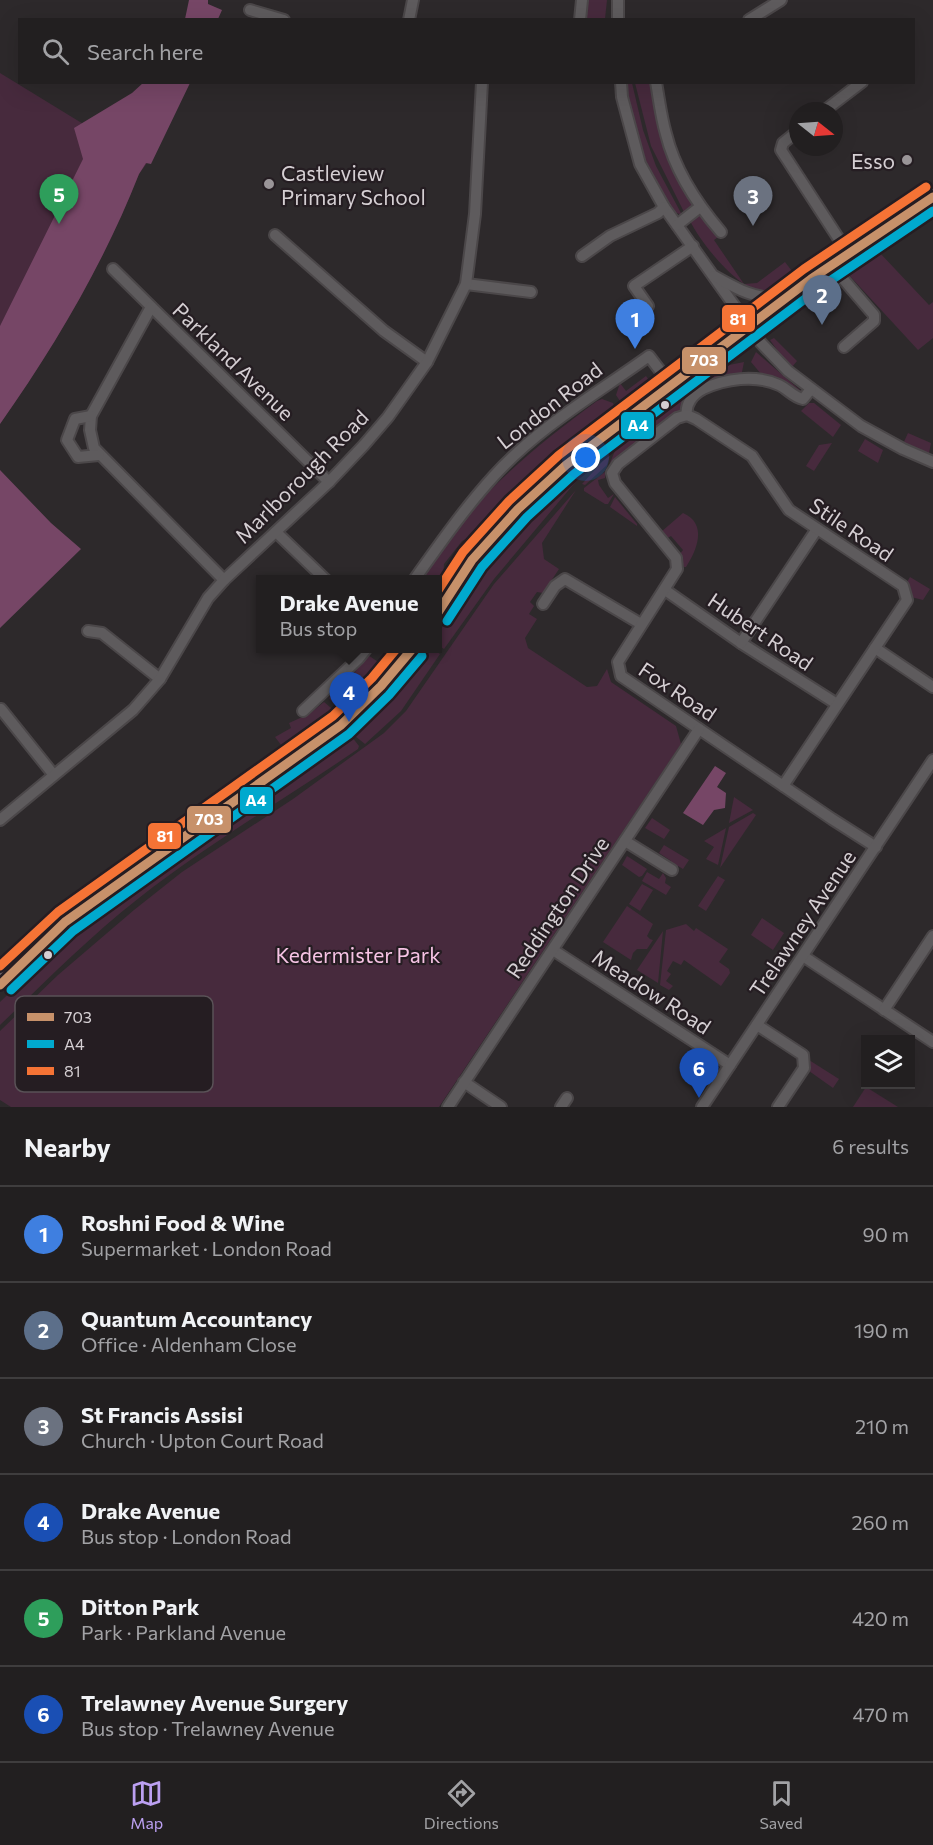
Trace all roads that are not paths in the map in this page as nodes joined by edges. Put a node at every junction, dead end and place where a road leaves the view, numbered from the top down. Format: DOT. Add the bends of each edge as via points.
graph roads {
  1 [pos="413,0"];
  2 [pos="582,0"];
  3 [pos="618,0"];
  4 [pos="781,0"];
  5 [pos="250,10"];
  6 [pos="278,18"];
  7 [pos="409,18"];
  8 [pos="580,18"];
  9 [pos="618,18"];
  10 [pos="752,18"];
  11 [pos="482,84"];
  12 [pos="621,84"];
  13 [pos="656,84"];
  14 [pos="859,84"];
  15 [pos="836,102"];
  16 [pos="789,138"];
  17 [pos="933,197"];
  18 [pos="664,207"];
  19 [pos="700,207"];
  20 [pos="677,225"];
  21 [pos="721,232"];
  22 [pos="275,235"];
  23 [pos="693,246"];
  24 [pos="848,254"];
  25 [pos="582,256"];
  26 [pos="831,265"];
  27 [pos="113,269"];
  28 [pos="711,274"];
  29 [pos="466,284"];
  30 [pos="531,292"];
  31 [pos="785,299"];
  32 [pos="648,306"];
  33 [pos="151,307"];
  34 [pos="749,327"];
  35 [pos="844,347"];
  36 [pos="427,362"];
  37 [pos="671,385"];
  38 [pos="811,389"];
  39 [pos="687,415"];
  40 [pos="92,416"];
  41 [pos="99,455"];
  42 [pos="932,459"];
  43 [pos="329,482"];
  44 [pos="817,529"];
  45 [pos="276,532"];
  46 [pos="322,575"];
  47 [pos="417,575"];
  48 [pos="224,580"];
  49 [pos="665,590"];
  50 [pos="543,604"];
  51 [pos="442,609"];
  52 [pos="641,624"];
  53 [pos="88,631"];
  54 [pos="741,643"];
  55 [pos="875,648"];
  56 [pos="363,653"];
  57 [pos="409,653"];
  58 [pos="160,679"];
  59 [pos="933,687"];
  60 [pos="837,704"];
  61 [pos="1,709"];
  62 [pos="303,711"];
  63 [pos="699,729"];
  64 [pos="933,760"];
  65 [pos="53,774"];
  66 [pos="783,786"];
  67 [pos="0,820"];
  68 [pos="625,841"];
  69 [pos="876,847"];
  70 [pos="672,870"];
  71 [pos="933,936"];
  72 [pos="553,950"];
  73 [pos="803,956"];
  74 [pos="1,983"];
  75 [pos="884,1010"];
  76 [pos="757,1025"];
  77 [pos="933,1042"];
  78 [pos="730,1065"];
  79 [pos="464,1082"];
  80 [pos="448,1107"];
  81 [pos="501,1107"];
  82 [pos="702,1107"];
  83 [pos="778,1107"];
  1 -- 7 [label="street"];
  2 -- 8 [label="street"];
  3 -- 9 [label="street"];
  4 -- 10 [label="street"];
  5 -- 6 [label="street"];
  11 -- 29 [label="street, Marlborough Road"];
  12 -- 18 [label="street" via="639,164"];
  13 -- 19 [label="street" via="666,136"];
  14 -- 15 [label="street"];
  16 -- 24 [label="street" via="781,150"];
  17 -- 24 [label="main road"];
  18 -- 20 [label="street"];
  18 -- 25 [label="street"];
  19 -- 20 [label="street"];
  19 -- 21 [label="street"];
  20 -- 23 [label="street"];
  22 -- 36 [label="street" via="384,331"];
  23 -- 28 [label="street"];
  23 -- 32 [label="street" via="634,286"];
  24 -- 26 [label="main road"];
  26 -- 31 [label="main road"];
  26 -- 35 [label="street" via="874,315 874,321"];
  27 -- 33 [label="street, Parkland Avenue"];
  28 -- 31 [label="street" via="755,297"];
  28 -- 34 [label="street"];
  29 -- 30 [label="street"];
  29 -- 36 [label="street, Marlborough Road"];
  31 -- 34 [label="main road"];
  33 -- 40 [label="street"];
  33 -- 43 [label="street, Parkland Avenue"];
  34 -- 37 [label="main road"];
  34 -- 38 [label="street" via="777,361"];
  36 -- 43 [label="street, Marlborough Road" via="388,417"];
  37 -- 47 [label="street, London Road" via="650,356 536,437 494,476"];
  37 -- 51 [label="main road" via="566,465 518,509 472,560"];
  38 -- 39 [label="street" via="803,399 779,385 749,378 716,383 692,397"];
  38 -- 42 [label="street" via="861,426 903,449"];
  39 -- 44 [label="street, Stile Road" via="752,456 789,510"];
  39 -- 49 [label="street, Fox Road" via="677,418 612,473 615,483 676,558 677,569"];
  40 -- 41 [label="street" via="90,430"];
  40 -- 41 [label="street" via="75,419 67,440 78,457"];
  41 -- 48 [label="street"];
  43 -- 45 [label="street, Marlborough Road"];
  44 -- 54 [label="street"];
  44 -- 55 [label="street, Stile Road" via="903,586 907,600"];
  45 -- 46 [label="street"];
  45 -- 48 [label="street, Marlborough Road"];
  48 -- 58 [label="street, Marlborough Road" via="208,598"];
  49 -- 52 [label="street, Fox Road"];
  49 -- 54 [label="street, Hubert Road"];
  50 -- 52 [label="street" via="565,579"];
  52 -- 63 [label="street, Fox Road" via="618,662 621,676"];
  53 -- 58 [label="street" via="102,633"];
  54 -- 60 [label="street, Hubert Road"];
  55 -- 59 [label="street"];
  55 -- 60 [label="street, Stile Road"];
  56 -- 62 [label="street"];
  57 -- 74 [label="main road" via="341,725 65,922"];
  58 -- 65 [label="street, Marlborough Road" via="133,710"];
  60 -- 66 [label="street, Stile Road"];
  61 -- 65 [label="street"];
  63 -- 66 [label="street, Fox Road"];
  63 -- 68 [label="street, Reddington Drive"];
  64 -- 69 [label="street, Trelawney Avenue"];
  65 -- 67 [label="street, Marlborough Road"];
  66 -- 69 [label="street, Fox Road"];
  68 -- 70 [label="street"];
  68 -- 72 [label="street, Reddington Drive"];
  69 -- 73 [label="street, Trelawney Avenue"];
  71 -- 75 [label="street"];
  72 -- 78 [label="street, Meadow Road"];
  72 -- 79 [label="street, Reddington Drive"];
  73 -- 75 [label="street"];
  73 -- 76 [label="street, Trelawney Avenue"];
  75 -- 77 [label="street"];
  76 -- 78 [label="street, Trelawney Avenue"];
  76 -- 83 [label="street" via="803,1055 804,1068"];
  78 -- 82 [label="street, Trelawney Avenue"];
  79 -- 80 [label="street, Reddington Drive"];
  79 -- 81 [label="street"];
}
